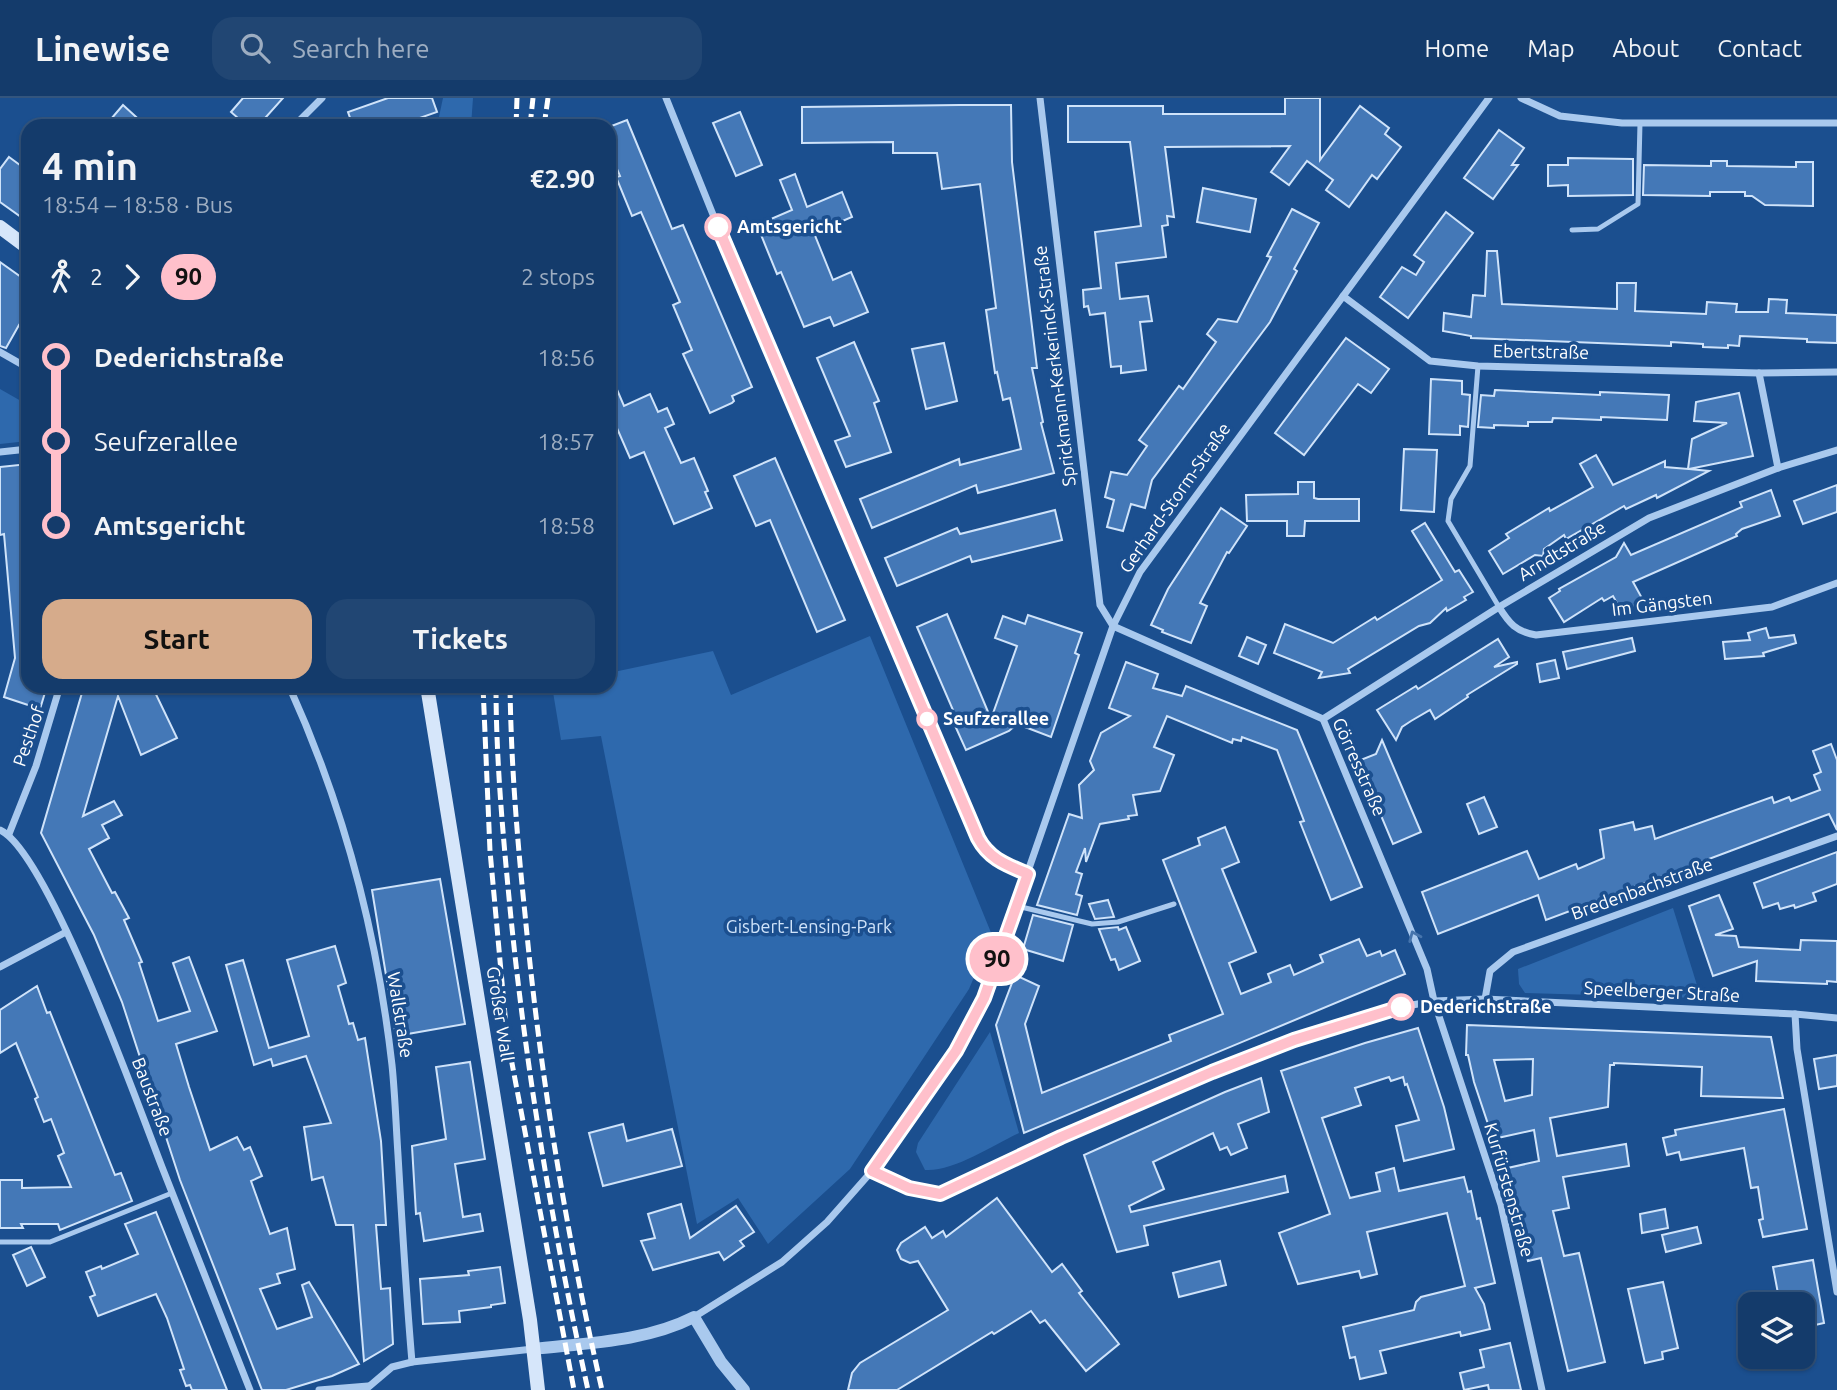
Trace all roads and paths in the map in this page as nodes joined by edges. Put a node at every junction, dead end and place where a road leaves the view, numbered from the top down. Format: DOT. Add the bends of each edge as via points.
graph roads {
  1 [pos="322,98"];
  2 [pos="666,98"];
  3 [pos="1040,98"];
  4 [pos="1489,98"];
  5 [pos="1521,98"];
  6 [pos="301,119"];
  7 [pos="1640,123"];
  8 [pos="1837,123"];
  9 [pos="0,227"];
  10 [pos="1573,230"];
  11 [pos="21,243"];
  12 [pos="1343,296"];
  13 [pos="0,352"];
  14 [pos="21,364"];
  15 [pos="1478,366"];
  16 [pos="1837,372"];
  17 [pos="1759,373"];
  18 [pos="21,450"];
  19 [pos="1837,450"];
  20 [pos="0,452"];
  21 [pos="1778,468"];
  22 [pos="1837,583"];
  23 [pos="1499,607"];
  24 [pos="1113,626"];
  25 [pos="58,693"];
  26 [pos="292,693"];
  27 [pos="428,693"];
  28 [pos="1323,719"];
  29 [pos="0,830"];
  30 [pos="9,834"];
  31 [pos="1837,836"];
  32 [pos="1028,874"];
  33 [pos="1174,904"];
  34 [pos="1017,906"];
  35 [pos="66,932"];
  36 [pos="0,967"];
  37 [pos="1485,999"];
  38 [pos="1434,1001"];
  39 [pos="1795,1013"];
  40 [pos="1837,1018"];
  41 [pos="872,1171"];
  42 [pos="172,1193"];
  43 [pos="0,1242"];
  44 [pos="1837,1292"];
  45 [pos="694,1317"];
  46 [pos="533,1349"];
  47 [pos="412,1362"];
  48 [pos="367,1388"];
  49 [pos="250,1390"];
  50 [pos="318,1390"];
  51 [pos="538,1390"];
  52 [pos="744,1390"];
  53 [pos="1542,1390"];
  1 -- 6 [label="street"];
  2 -- 32 [label="street" via="978,838 997,860"];
  3 -- 24 [label="street, Sprickmann-Kerkerinck-Straße" via="1100,605"];
  4 -- 12 [label="street, Gerhard-Storm-Straße"];
  5 -- 7 [label="street" via="1560,116"];
  7 -- 8 [label="street"];
  7 -- 10 [label="lane" via="1638,204 1598,229"];
  9 -- 11 [label="main road"];
  12 -- 15 [label="street, Ebertstraße" via="1430,361"];
  12 -- 24 [label="street, Gerhard-Storm-Straße" via="1140,572"];
  13 -- 14 [label="street"];
  15 -- 17 [label="street, Ebertstraße"];
  15 -- 23 [label="lane" via="1470,466 1451,499 1448,521"];
  16 -- 17 [label="street, Ebertstraße"];
  17 -- 21 [label="street"];
  18 -- 20 [label="street"];
  19 -- 21 [label="street, Arndtstraße"];
  21 -- 23 [label="street, Arndtstraße" via="1649,518"];
  22 -- 23 [label="street, Im Gängsten" via="1772,607 1536,635 1511,626"];
  23 -- 28 [label="street, Arndtstraße"];
  24 -- 28 [label="street, Görresstraße"];
  24 -- 32 [label="street, Gerhard-Storm-Straße"];
  25 -- 30 [label="street, Pesthof"];
  26 -- 47 [label="street, Wallstraße" via="343,822 368,915 392,1065"];
  27 -- 46 [label="main road, Großer Wall"];
  38 -- 28 [label="street, Görresstraße, one-way" via="1427,970"];
  29 -- 30 [label="street, Baustraße"];
  30 -- 35 [label="street, Baustraße" via="30,862"];
  31 -- 37 [label="street, Bredenbachstraße" via="1513,952 1490,971"];
  32 -- 34 [label="street, Gerhard-Storm-Straße"];
  33 -- 34 [label="lane" via="1118,922 1092,923"];
  34 -- 41 [label="street, Gerhard-Storm-Straße" via="984,998 956,1051"];
  35 -- 36 [label="street"];
  35 -- 42 [label="street, Baustraße"];
  37 -- 38 [label="street"];
  37 -- 39 [label="street, Speelberger Straße"];
  38 -- 41 [label="street" via="1294,1040 1212,1072 940,1194 909,1188"];
  38 -- 53 [label="street, Kurfürstenstraße" via="1501,1205"];
  39 -- 40 [label="street, Speelberger Straße"];
  39 -- 44 [label="street"];
  41 -- 45 [label="street, Gerhard-Storm-Straße" via="827,1222 782,1262"];
  42 -- 43 [label="lane" via="50,1242"];
  42 -- 49 [label="street, Baustraße"];
  45 -- 46 [label="street, Gerhard-Storm-Straße" via="637,1335"];
  45 -- 52 [label="street" via="720,1362"];
  46 -- 47 [label="street"];
  46 -- 51 [label="main road, Großer Wall"];
  47 -- 48 [label="street" via="392,1367"];
  48 -- 50 [label="street"];
}
